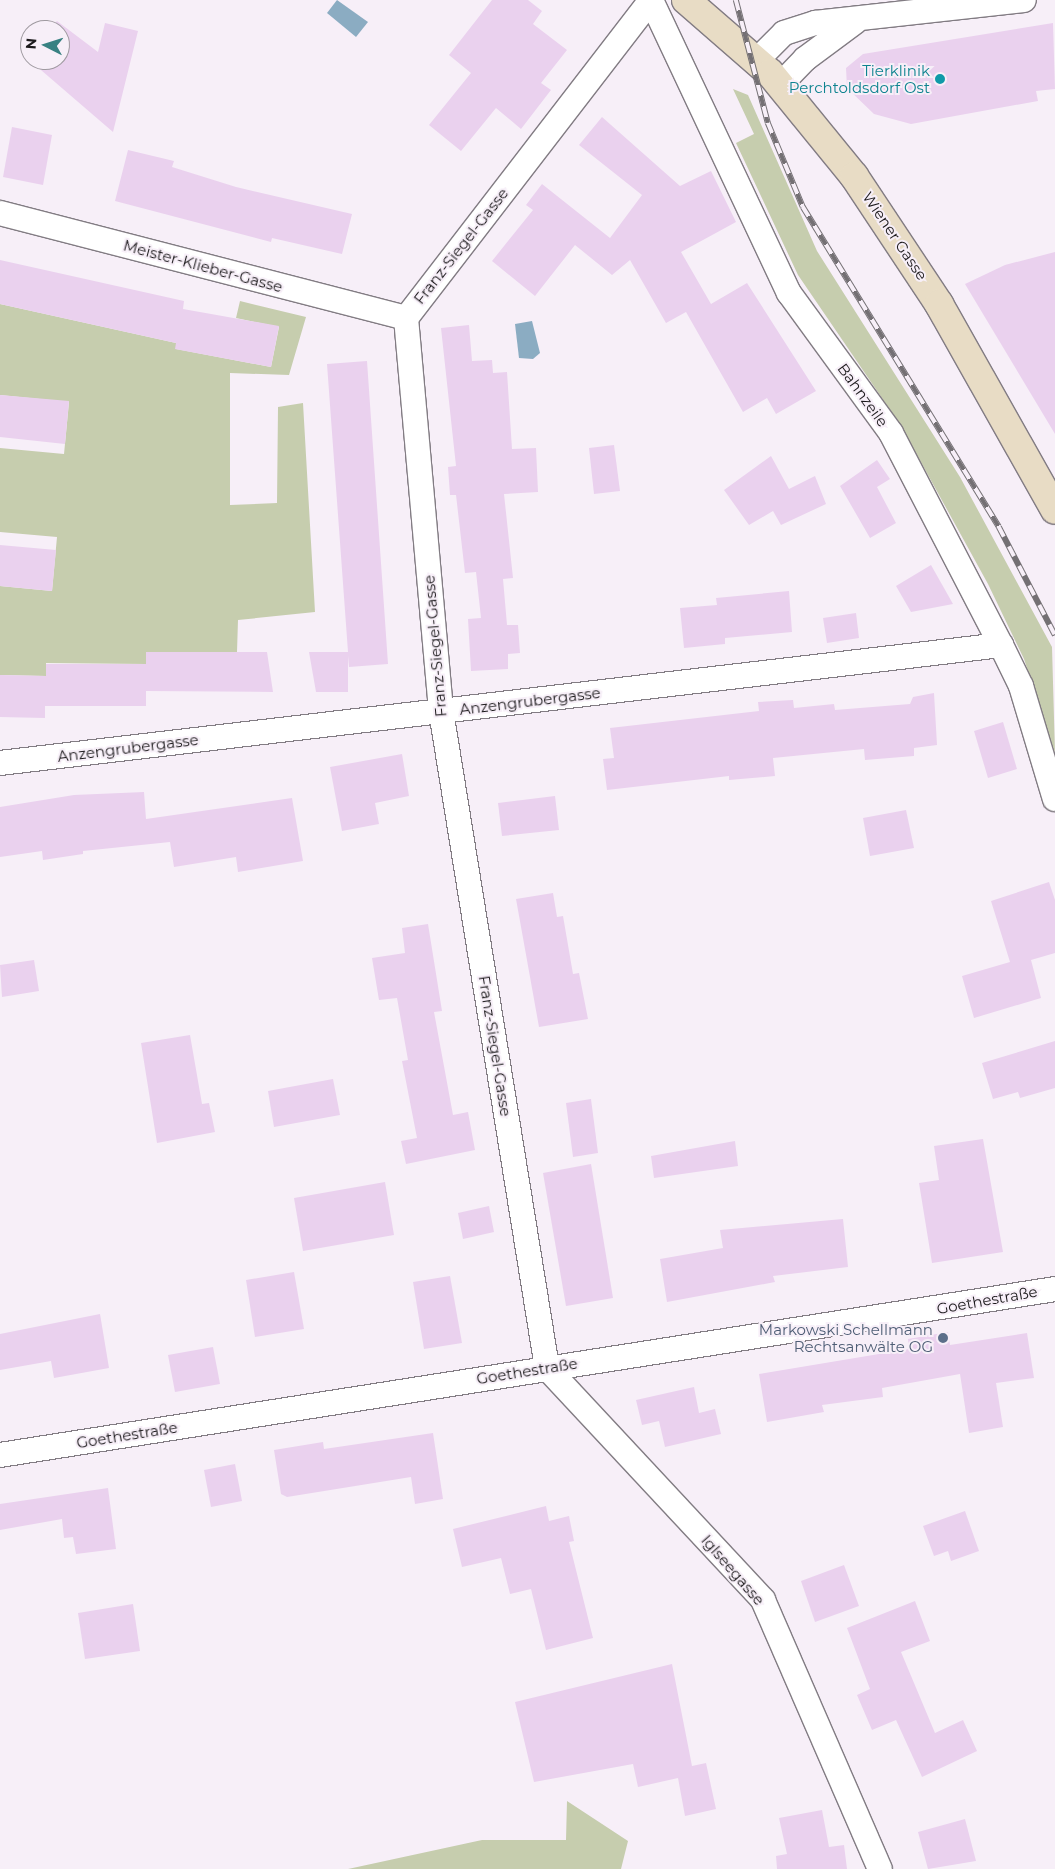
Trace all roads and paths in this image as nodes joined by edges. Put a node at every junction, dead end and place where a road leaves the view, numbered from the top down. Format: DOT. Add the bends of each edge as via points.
graph roads {
  1 [pos="651,0"];
  2 [pos="686,0"];
  3 [pos="1024,0"];
  4 [pos="998,2"];
  5 [pos="855,22"];
  6 [pos="757,60"];
  7 [pos="780,85"];
  8 [pos="0,213"];
  9 [pos="406,318"];
  10 [pos="1055,510"];
  11 [pos="1001,645"];
  12 [pos="441,711"];
  13 [pos="0,763"];
  14 [pos="1055,799"];
  15 [pos="1055,1289"];
  16 [pos="547,1368"];
  17 [pos="0,1456"];
  18 [pos="880,1869"];
  1 -- 9 [label="street, Franz-Siegel-Gasse"];
  1 -- 11 [label="street, Bahnzeile" via="789,293 891,433"];
  2 -- 6 [label="main road, Wiener Gasse"];
  3 -- 4 [label="street"];
  4 -- 5 [label="street"];
  5 -- 6 [label="street" via="815,23 784,33"];
  5 -- 7 [label="street" via="805,59"];
  6 -- 7 [label="main road, Wiener Gasse"];
  7 -- 10 [label="main road, Wiener Gasse" via="854,176 939,304"];
  8 -- 9 [label="street, Meister-Klieber-Gasse"];
  9 -- 12 [label="street, Franz-Siegel-Gasse"];
  11 -- 12 [label="street, Anzengrubergasse"];
  11 -- 14 [label="street, Bahnzeile" via="1021,686"];
  12 -- 13 [label="street, Anzengrubergasse"];
  12 -- 16 [label="street, Franz-Siegel-Gasse"];
  15 -- 16 [label="street, Goethestraße"];
  16 -- 17 [label="street, Goethestraße"];
  16 -- 18 [label="street, Iglseegasse" via="763,1600"];
}
